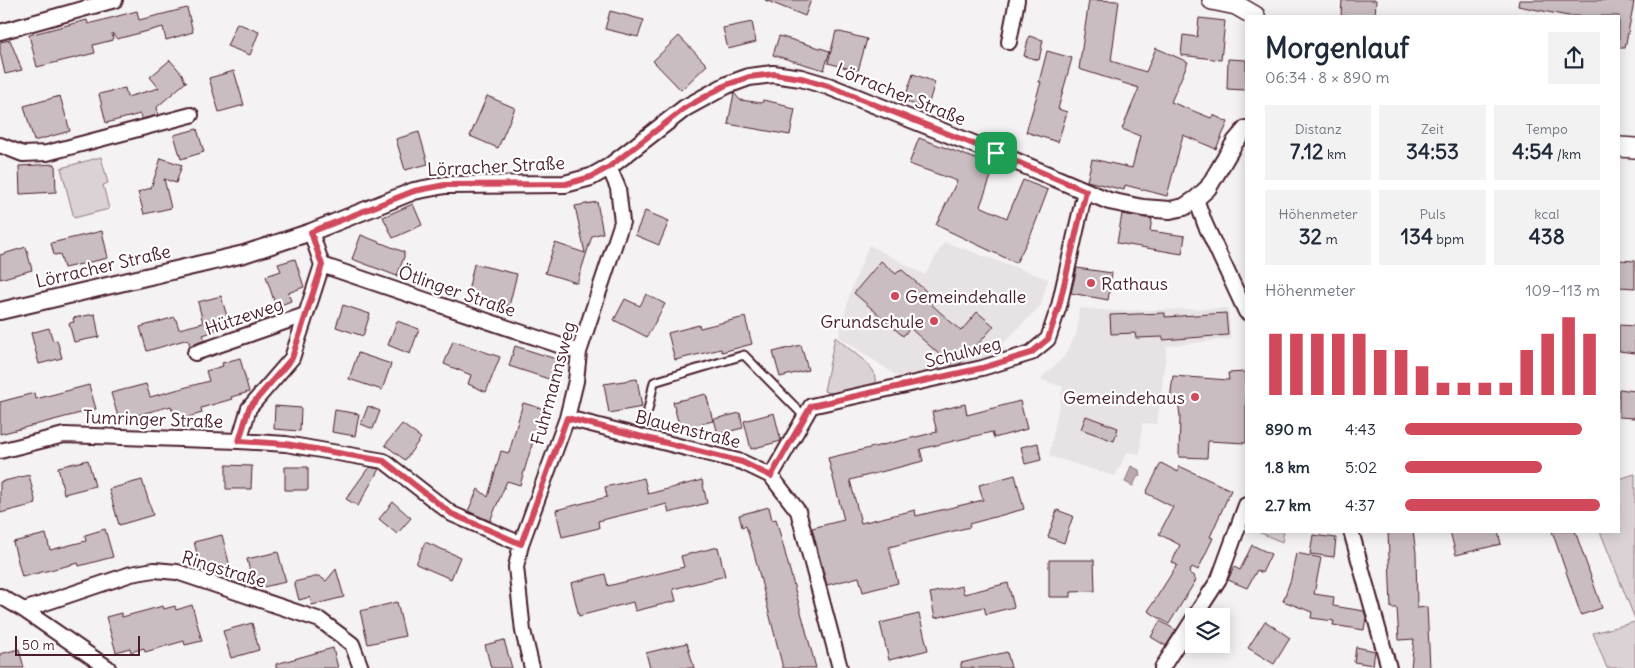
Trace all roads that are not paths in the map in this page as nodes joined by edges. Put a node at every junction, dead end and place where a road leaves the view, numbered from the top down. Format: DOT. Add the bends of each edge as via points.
graph roads {
  1 [pos="115,0"];
  2 [pos="1016,0"];
  3 [pos="1212,0"];
  4 [pos="1236,2"];
  5 [pos="1254,15"];
  6 [pos="0,32"];
  7 [pos="1009,42"];
  8 [pos="191,115"];
  9 [pos="1245,130"];
  10 [pos="0,145"];
  11 [pos="1620,147"];
  12 [pos="1635,148"];
  13 [pos="609,167"];
  14 [pos="1086,191"];
  15 [pos="1196,199"];
  16 [pos="311,232"];
  17 [pos="322,265"];
  18 [pos="1245,310"];
  19 [pos="0,311"];
  20 [pos="305,315"];
  21 [pos="579,352"];
  22 [pos="195,353"];
  23 [pos="648,410"];
  24 [pos="805,417"];
  25 [pos="567,418"];
  26 [pos="239,441"];
  27 [pos="0,451"];
  28 [pos="771,476"];
  29 [pos="1245,508"];
  30 [pos="1352,533"];
  31 [pos="521,544"];
  32 [pos="1,601"];
  33 [pos="1200,608"];
  34 [pos="24,610"];
  35 [pos="1185,631"];
  36 [pos="108,668"];
  37 [pos="361,668"];
  38 [pos="532,668"];
  39 [pos="840,668"];
  40 [pos="1162,668"];
  41 [pos="1389,668"];
  1 -- 6 [label="street"];
  2 -- 7 [label="street"];
  3 -- 4 [label="main road"];
  4 -- 5 [label="main road"];
  8 -- 10 [label="street" via="47,153 23,154"];
  9 -- 15 [label="street, Lörracher Straße" via="1234,142 1208,188"];
  11 -- 12 [label="main road"];
  13 -- 14 [label="street, Lörracher Straße" via="685,108 726,85 749,77 774,74 828,86"];
  13 -- 16 [label="street, Lörracher Straße" via="591,177 566,184 445,185 414,191"];
  13 -- 21 [label="street, Fuhrmannsweg" via="618,188 622,222"];
  14 -- 15 [label="street, Lörracher Straße" via="1110,202 1143,208 1184,207"];
  14 -- 24 [label="street, Schulweg" via="1048,339 1031,353 982,368 811,406"];
  15 -- 18 [label="street"];
  16 -- 17 [label="street"];
  16 -- 19 [label="street, Lörracher Straße" via="244,254"];
  17 -- 20 [label="street, Hützeweg"];
  17 -- 21 [label="street, Ötlinger Straße"];
  20 -- 22 [label="street, Hützeweg"];
  20 -- 26 [label="street, Hützeweg" via="292,358 249,408"];
  21 -- 25 [label="street, Fuhrmannsweg"];
  23 -- 24 [label="lane, Blauenstraße" via="654,382 744,355"];
  24 -- 28 [label="street, Schulweg"];
  25 -- 28 [label="street, Blauenstraße" via="742,462"];
  25 -- 31 [label="street, Fuhrmannsweg"];
  26 -- 27 [label="street, Tumringer Straße" via="64,435"];
  26 -- 31 [label="street, Tumringer Straße" via="286,444 384,461 452,514"];
  28 -- 39 [label="street, Blauenstraße" via="798,512"];
  29 -- 33 [label="street" via="1219,579"];
  30 -- 41 [label="street"];
  31 -- 38 [label="street, Fuhrmannsweg" via="516,567 523,632"];
  32 -- 34 [label="street"];
  34 -- 36 [label="street"];
  34 -- 37 [label="street, Ringstraße" via="131,574 154,570 177,572 320,620 352,644"];
  35 -- 40 [label="street"];
}
